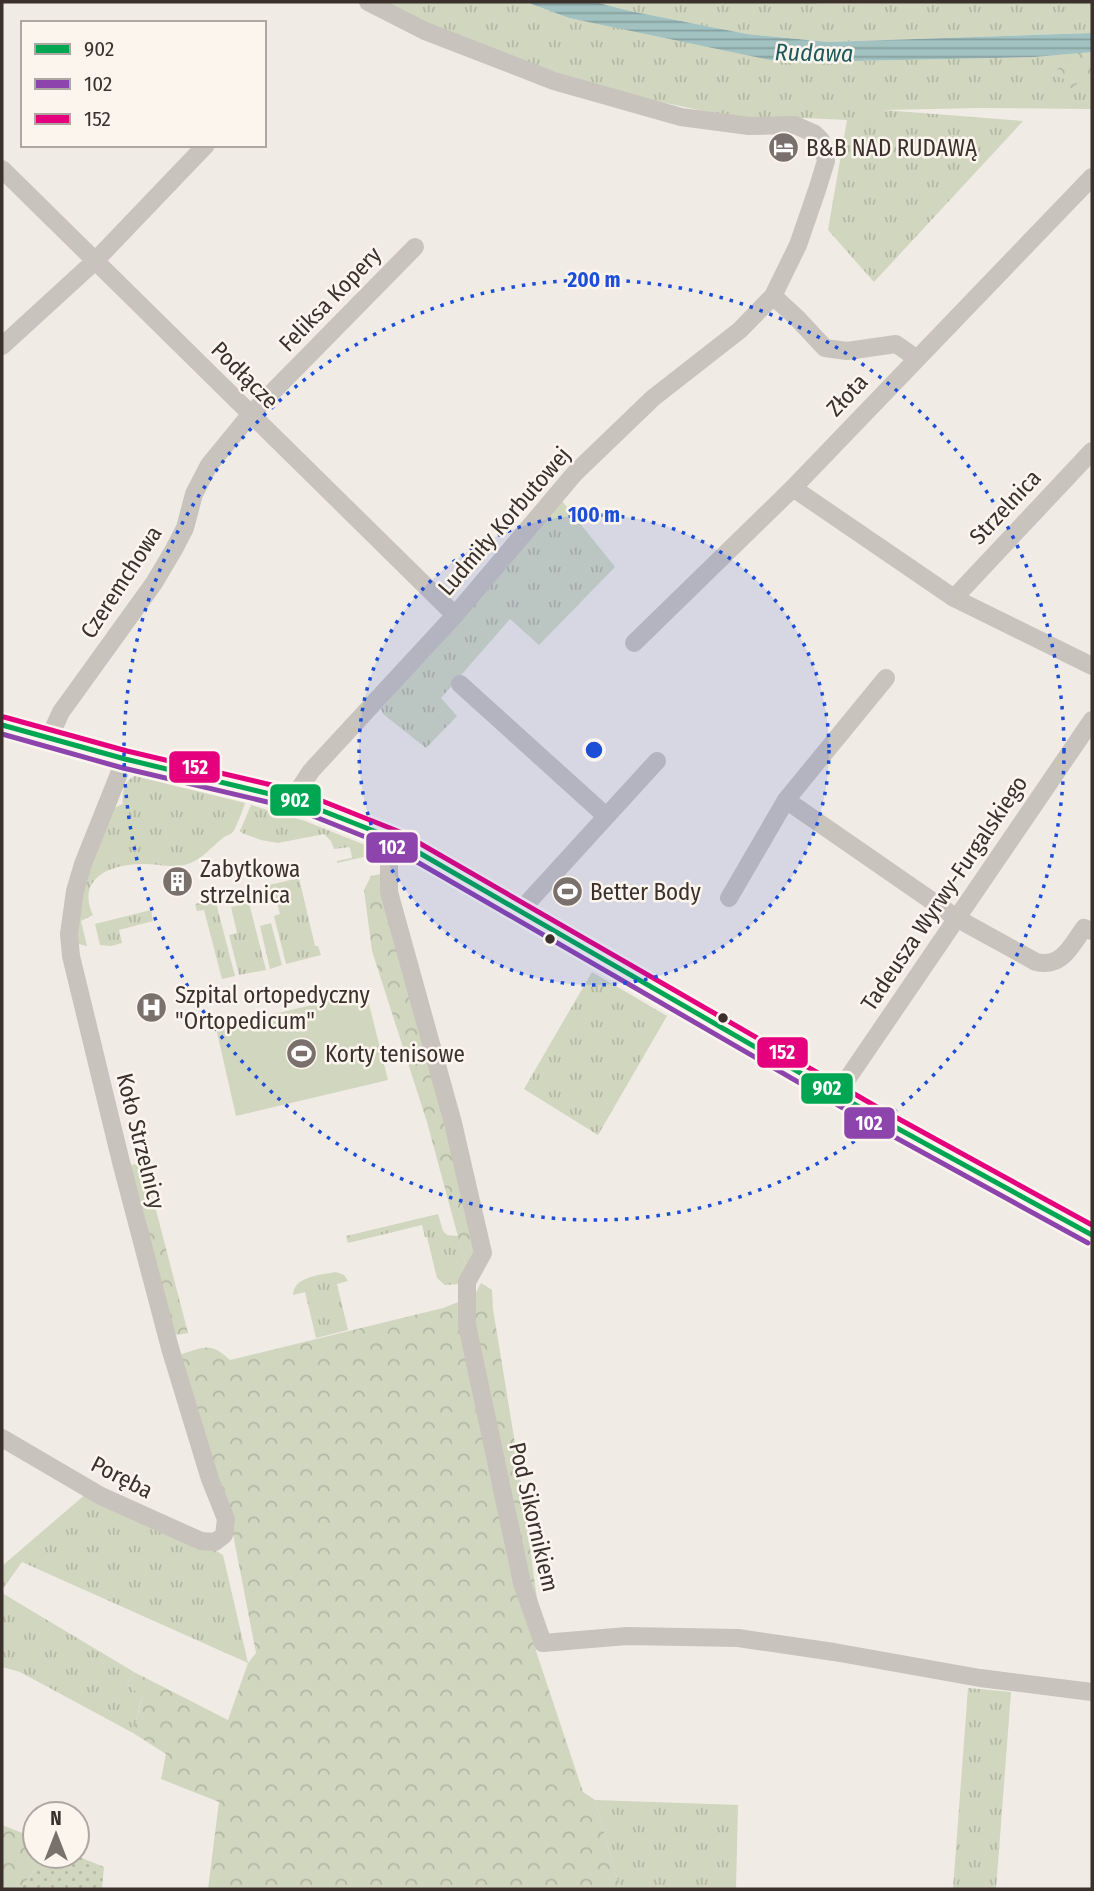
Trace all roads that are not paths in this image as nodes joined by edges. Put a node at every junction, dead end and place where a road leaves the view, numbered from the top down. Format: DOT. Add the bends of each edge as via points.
graph roads {
  1 [pos="368,2"];
  2 [pos="204,147"];
  3 [pos="2,169"];
  4 [pos="1092,177"];
  5 [pos="415,247"];
  6 [pos="95,261"];
  7 [pos="773,296"];
  8 [pos="4,340"];
  9 [pos="916,358"];
  10 [pos="250,415"];
  11 [pos="1092,451"];
  12 [pos="793,488"];
  13 [pos="954,598"];
  14 [pos="455,615"];
  15 [pos="634,643"];
  16 [pos="1092,666"];
  17 [pos="886,678"];
  18 [pos="460,684"];
  19 [pos="1092,720"];
  20 [pos="2,725"];
  21 [pos="49,738"];
  22 [pos="125,759"];
  23 [pos="657,761"];
  24 [pos="295,800"];
  25 [pos="786,800"];
  26 [pos="606,816"];
  27 [pos="397,840"];
  28 [pos="729,898"];
  29 [pos="520,911"];
  30 [pos="958,919"];
  31 [pos="1092,931"];
  32 [pos="837,1094"];
  33 [pos="1092,1235"];
  34 [pos="2,1438"];
  35 [pos="225,1535"];
  36 [pos="1092,1692"];
  1 -- 7 [label="street, Ludmiły Korbutowej" via="425,31 554,81 681,117 749,126 795,125 815,134 826,161 798,245"];
  2 -- 6 [label="street"];
  3 -- 6 [label="street, Podłącze"];
  4 -- 9 [label="street, Złota"];
  5 -- 10 [label="street, Feliksa Kopery"];
  6 -- 8 [label="street"];
  6 -- 10 [label="street, Podłącze"];
  7 -- 9 [label="street" via="825,348 847,351 896,344"];
  7 -- 14 [label="street, Ludmiły Korbutowej" via="740,330 653,398 575,473"];
  9 -- 12 [label="street, Złota"];
  10 -- 14 [label="street, Podłącze"];
  10 -- 21 [label="street, Czeremchowa" via="209,465 173,551 61,712"];
  11 -- 13 [label="street, Strzelnica"];
  12 -- 13 [label="street"];
  12 -- 15 [label="street, Złota"];
  13 -- 16 [label="street"];
  14 -- 24 [label="street, Ludmiły Korbutowej" via="311,771"];
  17 -- 25 [label="street"];
  18 -- 26 [label="street"];
  19 -- 30 [label="street, Tadeusza Wyrwy-Furgalskiego"];
  20 -- 21 [label="street"];
  21 -- 22 [label="street"];
  22 -- 24 [label="street"];
  22 -- 35 [label="street, Koło Strzelnicy" via="75,891 71,957 170,1348 226,1519"];
  23 -- 26 [label="street"];
  24 -- 27 [label="street"];
  25 -- 28 [label="street"];
  25 -- 30 [label="street"];
  26 -- 29 [label="street"];
  27 -- 29 [label="street"];
  27 -- 36 [label="street, Pod Sikornikiem" via="389,864 389,892 453,1123 482,1253 467,1282 467,1325 522,1583 543,1643 627,1636 738,1638"];
  29 -- 32 [label="street"];
  30 -- 31 [label="street" via="1036,962 1049,964 1061,958 1084,928"];
  30 -- 32 [label="street, Tadeusza Wyrwy-Furgalskiego"];
  32 -- 33 [label="street"];
  34 -- 35 [label="street, Poręba" via="100,1496 201,1541 215,1542"];
}
